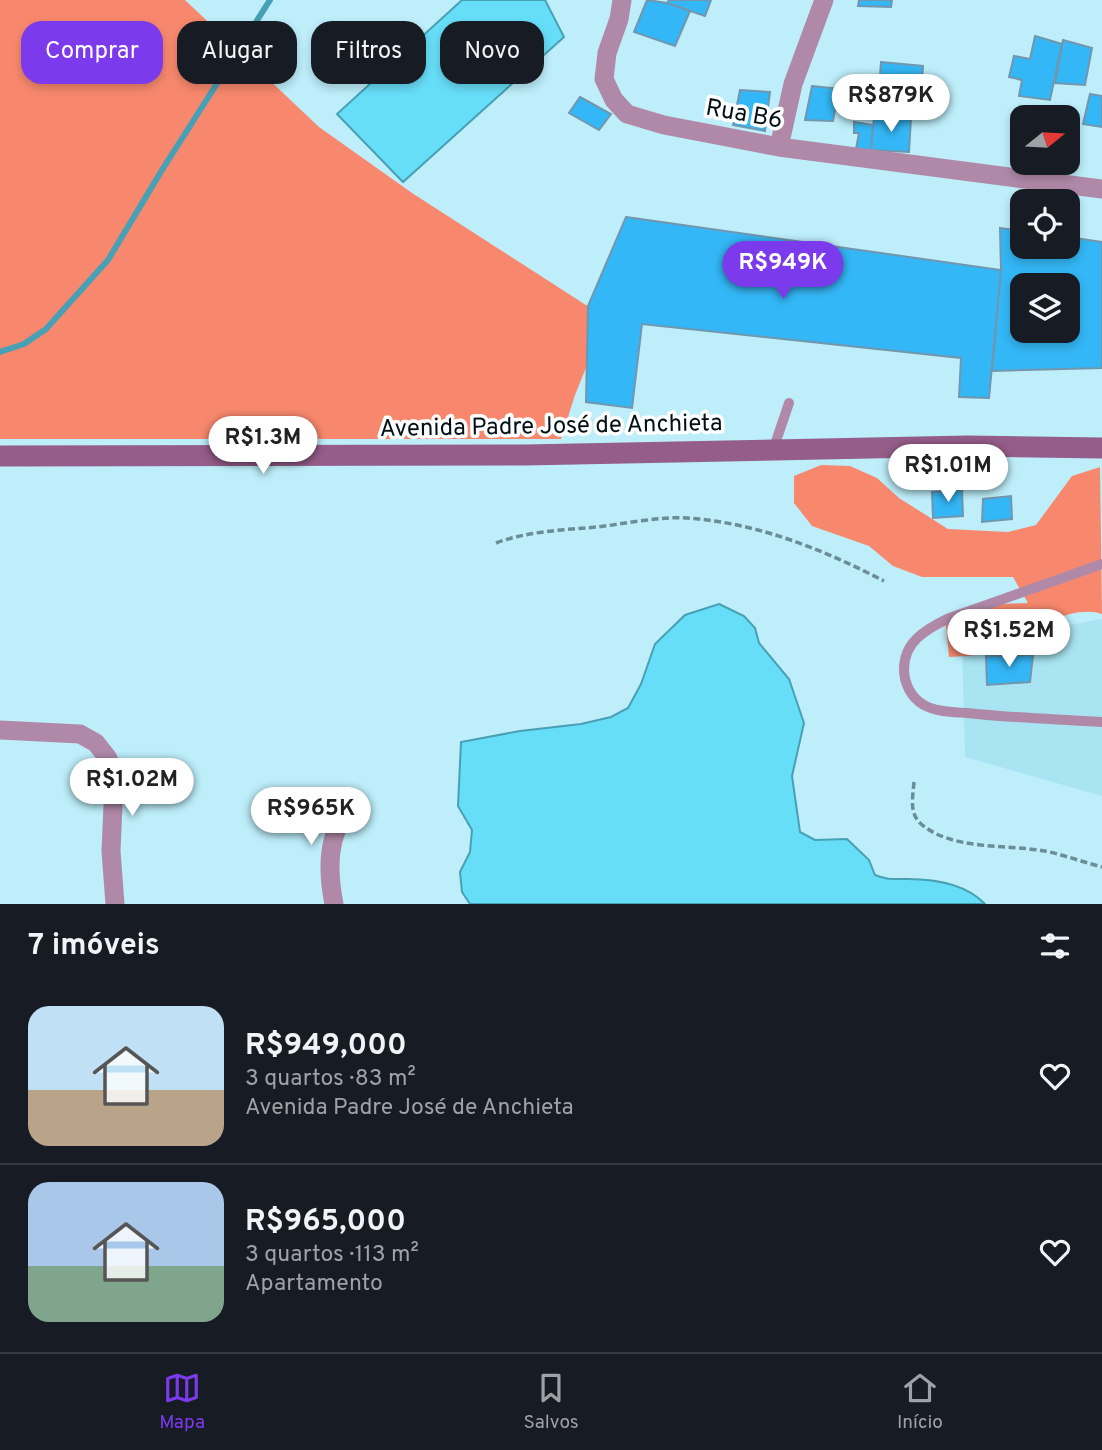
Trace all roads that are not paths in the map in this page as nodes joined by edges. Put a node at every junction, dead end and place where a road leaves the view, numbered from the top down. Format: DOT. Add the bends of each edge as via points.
graph roads {
  1 [pos="622,0"];
  2 [pos="824,0"];
  3 [pos="779,147"];
  4 [pos="1102,189"];
  5 [pos="789,403"];
  6 [pos="1102,448"];
  7 [pos="772,451"];
  8 [pos="0,456"];
  9 [pos="1102,564"];
  10 [pos="1102,722"];
  11 [pos="0,730"];
  12 [pos="351,805"];
  13 [pos="115,904"];
  14 [pos="334,904"];
  1 -- 3 [label="street, Rua B6" via="604,79 627,114"];
  2 -- 3 [label="street" via="793,84"];
  3 -- 4 [label="street, Rua B6"];
  5 -- 7 [label="lane"];
  6 -- 7 [label="main road, Avenida Padre José de Anchieta"];
  7 -- 8 [label="main road, Avenida Padre José de Anchieta"];
  9 -- 10 [label="lane" via="929,628 907,651 904,670 907,687 916,699 945,711"];
  11 -- 13 [label="street" via="80,734 96,743 107,757 114,774 111,851"];
  12 -- 14 [label="street" via="332,841"];
}
